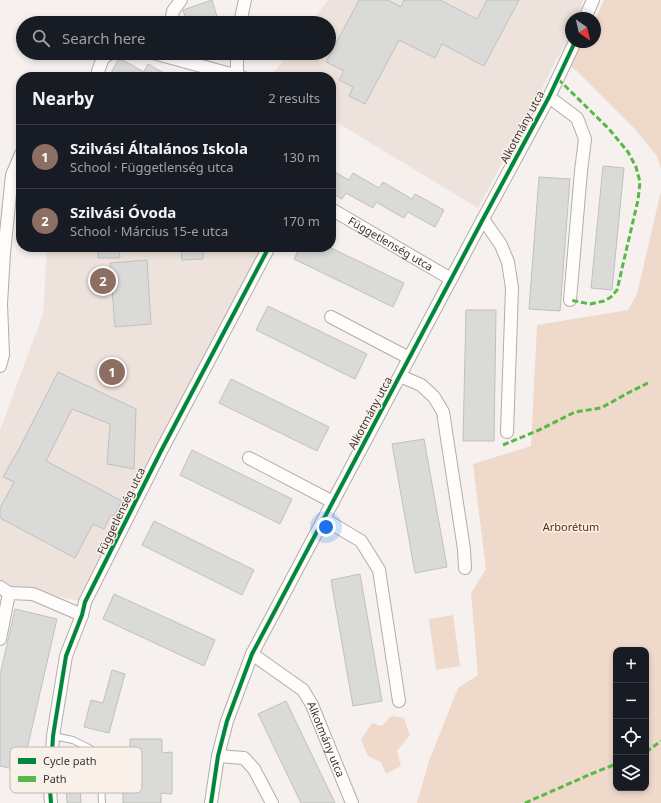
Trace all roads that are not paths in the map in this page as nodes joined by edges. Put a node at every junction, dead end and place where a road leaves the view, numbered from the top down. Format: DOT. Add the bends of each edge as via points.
graph roads {
  1 [pos="181,0"];
  2 [pos="245,0"];
  3 [pos="592,0"];
  4 [pos="587,12"];
  5 [pos="172,16"];
  6 [pos="242,16"];
  7 [pos="572,48"];
  8 [pos="102,60"];
  9 [pos="179,60"];
  10 [pos="238,60"];
  11 [pos="98,72"];
  12 [pos="224,72"];
  13 [pos="239,72"];
  14 [pos="549,97"];
  15 [pos="16,166"];
  16 [pos="336,212"];
  17 [pos="483,219"];
  18 [pos="266,252"];
  19 [pos="451,279"];
  20 [pos="570,300"];
  21 [pos="332,317"];
  22 [pos="409,358"];
  23 [pos="0,366"];
  24 [pos="400,376"];
  25 [pos="507,432"];
  26 [pos="249,458"];
  27 [pos="333,502"];
  28 [pos="324,519"];
  29 [pos="465,568"];
  30 [pos="5,590"];
  31 [pos="82,615"];
  32 [pos="0,639"];
  33 [pos="252,654"];
  34 [pos="398,701"];
  35 [pos="53,736"];
  36 [pos="52,747"];
  37 [pos="87,747"];
  38 [pos="218,756"];
  39 [pos="50,793"];
  40 [pos="102,793"];
  41 [pos="52,803"];
  42 [pos="102,803"];
  43 [pos="211,803"];
  44 [pos="272,803"];
  45 [pos="352,803"];
  1 -- 5 [label="street"];
  2 -- 6 [label="street"];
  3 -- 4 [label="street"];
  7 -- 14 [label="street, Alkotmány utca"];
  8 -- 11 [label="street"];
  9 -- 12 [label="street"];
  10 -- 13 [label="street"];
  14 -- 17 [label="street, Alkotmány utca"];
  14 -- 20 [label="street, Alkotmány utca" via="577,118 585,139"];
  15 -- 23 [label="street" via="12,175 4,253 1,304 3,355"];
  16 -- 19 [label="street, Függetlenség utca"];
  17 -- 19 [label="street, Alkotmány utca"];
  17 -- 25 [label="street" via="501,245 508,262 512,288"];
  18 -- 31 [label="street, Függetlenség utca" via="161,451 85,602"];
  19 -- 22 [label="street, Alkotmány utca"];
  21 -- 22 [label="street"];
  22 -- 24 [label="street, Alkotmány utca"];
  24 -- 27 [label="street, Alkotmány utca"];
  24 -- 29 [label="street, Alkotmány utca" via="421,385 434,397 443,412"];
  26 -- 27 [label="street"];
  27 -- 28 [label="street, Alkotmány utca"];
  28 -- 33 [label="street, Alkotmány utca"];
  28 -- 34 [label="street" via="361,541 379,570"];
  30 -- 31 [label="street" via="33,594"];
  30 -- 32 [label="street"];
  31 -- 35 [label="street, Függetlenség utca" via="66,656"];
  33 -- 38 [label="street, Alkotmány utca" via="227,720"];
  33 -- 45 [label="street, Alkotmány utca" via="303,690 312,705"];
  35 -- 36 [label="street, Függetlenség utca"];
  35 -- 37 [label="lane" via="73,740"];
  38 -- 43 [label="street, Alkotmány utca"];
  38 -- 44 [label="street" via="244,758 254,769"];
  39 -- 41 [label="street, Függetlenség utca"];
  40 -- 42 [label="lane"];
}
